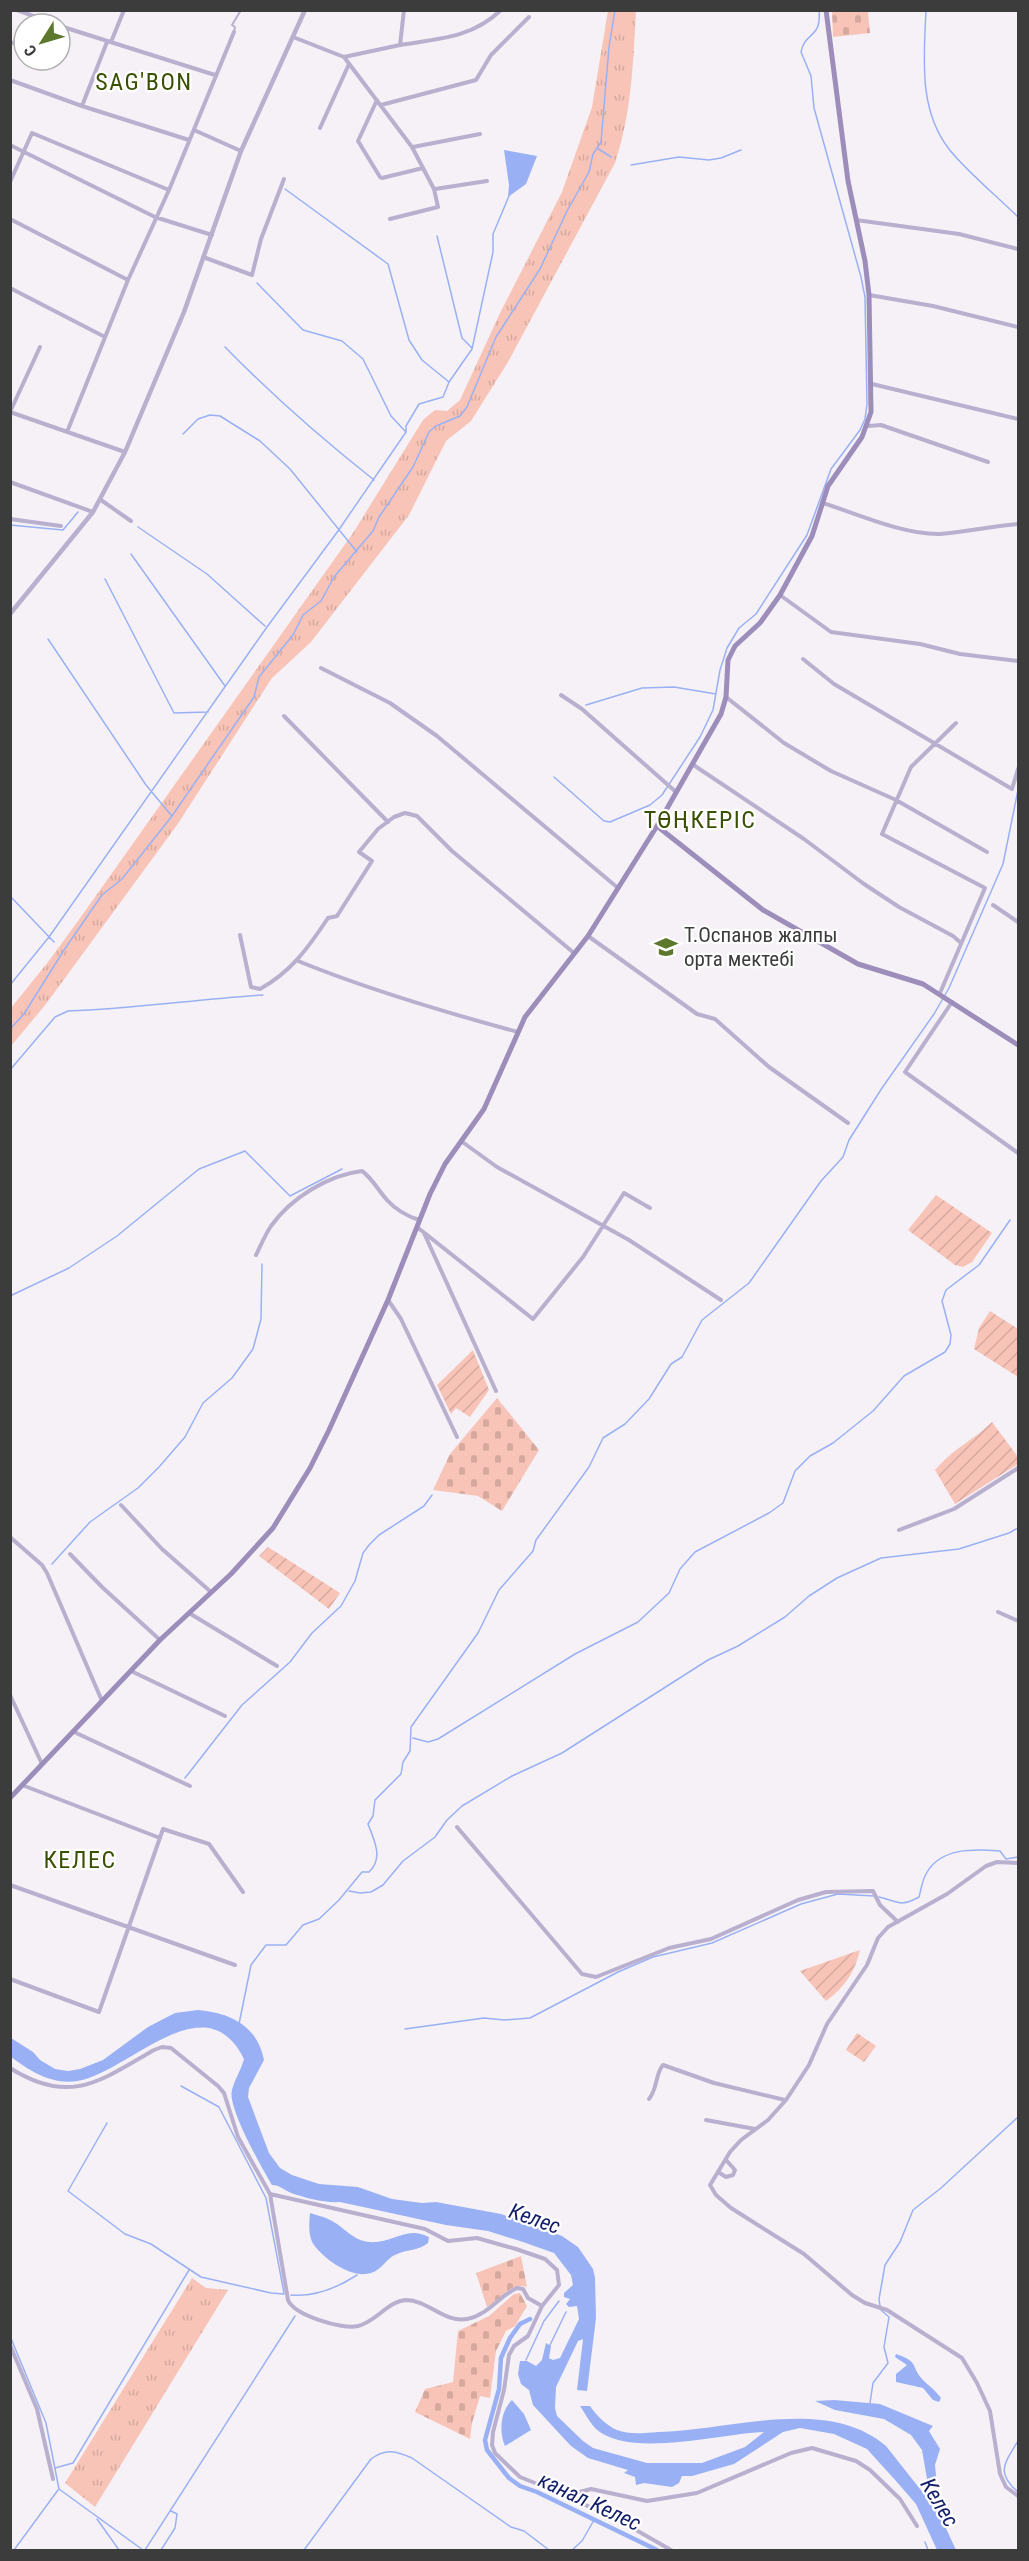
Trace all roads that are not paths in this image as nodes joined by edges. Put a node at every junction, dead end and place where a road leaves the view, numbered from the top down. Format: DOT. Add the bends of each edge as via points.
graph roads {
  1 [pos="123,10"];
  2 [pos="242,10"];
  3 [pos="305,10"];
  4 [pos="404,10"];
  5 [pos="501,10"];
  6 [pos="826,10"];
  7 [pos="529,17"];
  8 [pos="72,30"];
  9 [pos="234,32"];
  10 [pos="293,37"];
  11 [pos="109,42"];
  12 [pos="400,45"];
  13 [pos="344,57"];
  14 [pos="349,64"];
  15 [pos="215,75"];
  16 [pos="10,80"];
  17 [pos="377,100"];
  18 [pos="381,105"];
  19 [pos="82,106"];
  20 [pos="320,128"];
  21 [pos="194,130"];
  22 [pos="480,134"];
  23 [pos="189,140"];
  24 [pos="10,145"];
  25 [pos="412,147"];
  26 [pos="241,151"];
  27 [pos="24,152"];
  28 [pos="423,168"];
  29 [pos="284,178"];
  30 [pos="487,181"];
  31 [pos="10,182"];
  32 [pos="435,189"];
  33 [pos="169,190"];
  34 [pos="155,217"];
  35 [pos="10,219"];
  36 [pos="390,219"];
  37 [pos="856,220"];
  38 [pos="212,235"];
  39 [pos="1018,249"];
  40 [pos="203,257"];
  41 [pos="128,280"];
  42 [pos="10,288"];
  43 [pos="869,295"];
  44 [pos="1018,327"];
  45 [pos="105,337"];
  46 [pos="40,347"];
  47 [pos="872,384"];
  48 [pos="1018,419"];
  49 [pos="868,426"];
  50 [pos="67,432"];
  51 [pos="125,452"];
  52 [pos="988,462"];
  53 [pos="10,482"];
  54 [pos="101,500"];
  55 [pos="823,503"];
  56 [pos="93,512"];
  57 [pos="10,519"];
  58 [pos="132,521"];
  59 [pos="1018,524"];
  60 [pos="61,526"];
  61 [pos="780,595"];
  62 [pos="10,614"];
  63 [pos="803,659"];
  64 [pos="1018,661"];
  65 [pos="321,668"];
  66 [pos="561,695"];
  67 [pos="726,697"];
  68 [pos="284,716"];
  69 [pos="956,723"];
  70 [pos="934,744"];
  71 [pos="692,764"];
  72 [pos="1018,769"];
  73 [pos="676,792"];
  74 [pos="896,800"];
  75 [pos="388,822"];
  76 [pos="657,826"];
  77 [pos="987,852"];
  78 [pos="619,888"];
  79 [pos="993,906"];
  80 [pos="1018,922"];
  81 [pos="240,935"];
  82 [pos="588,936"];
  83 [pos="961,943"];
  84 [pos="575,954"];
  85 [pos="298,961"];
  86 [pos="940,993"];
  87 [pos="950,1000"];
  88 [pos="518,1032"];
  89 [pos="1018,1045"];
  90 [pos="848,1123"];
  91 [pos="460,1141"];
  92 [pos="1018,1153"];
  93 [pos="650,1208"];
  94 [pos="418,1224"];
  95 [pos="603,1225"];
  96 [pos="424,1232"];
  97 [pos="256,1255"];
  98 [pos="388,1300"];
  99 [pos="721,1300"];
  100 [pos="496,1391"];
  101 [pos="457,1437"];
  102 [pos="1018,1468"];
  103 [pos="121,1505"];
  104 [pos="898,1530"];
  105 [pos="10,1537"];
  106 [pos="70,1554"];
  107 [pos="211,1592"];
  108 [pos="998,1612"];
  109 [pos="189,1613"];
  110 [pos="1018,1621"];
  111 [pos="160,1640"];
  112 [pos="277,1666"];
  113 [pos="131,1671"];
  114 [pos="10,1695"];
  115 [pos="102,1701"];
  116 [pos="225,1716"];
  117 [pos="73,1731"];
  118 [pos="42,1764"];
  119 [pos="22,1785"];
  120 [pos="190,1786"];
  121 [pos="10,1798"];
  122 [pos="458,1827"];
  123 [pos="160,1838"];
  124 [pos="1018,1863"];
  125 [pos="10,1886"];
  126 [pos="243,1892"];
  127 [pos="898,1922"];
  128 [pos="128,1927"];
  129 [pos="235,1965"];
  130 [pos="10,1979"];
  131 [pos="10,2068"];
  132 [pos="649,2099"];
  133 [pos="786,2100"];
  134 [pos="706,2120"];
  135 [pos="755,2129"];
  136 [pos="726,2160"];
  137 [pos="718,2172"];
  138 [pos="270,2194"];
  139 [pos="542,2306"];
  140 [pos="10,2345"];
  141 [pos="53,2479"];
  142 [pos="560,2493"];
  143 [pos="1018,2496"];
  144 [pos="917,2526"];
  145 [pos="671,2550"];
  1 -- 11 [label="street"];
  2 -- 9 [label="street" via="232,25"];
  3 -- 10 [label="street"];
  4 -- 12 [label="street"];
  5 -- 12 [label="street" via="486,25 461,34"];
  6 -- 37 [label="main road"];
  7 -- 18 [label="street" via="491,56 476,80"];
  8 -- 11 [label="street"];
  9 -- 15 [label="street"];
  10 -- 13 [label="street"];
  10 -- 26 [label="street"];
  11 -- 15 [label="street"];
  11 -- 19 [label="street"];
  12 -- 13 [label="street"];
  13 -- 14 [label="street"];
  14 -- 17 [label="street"];
  14 -- 20 [label="street"];
  15 -- 21 [label="street"];
  16 -- 19 [label="street"];
  17 -- 18 [label="street"];
  17 -- 28 [label="street" via="358,141 380,177"];
  18 -- 25 [label="street"];
  19 -- 23 [label="street"];
  21 -- 23 [label="street"];
  21 -- 26 [label="street"];
  22 -- 25 [label="street"];
  23 -- 33 [label="street"];
  24 -- 27 [label="street"];
  25 -- 28 [label="street"];
  26 -- 38 [label="street"];
  27 -- 31 [label="street"];
  27 -- 33 [label="street" via="32,133"];
  27 -- 34 [label="street"];
  28 -- 32 [label="street"];
  29 -- 40 [label="street" via="252,275"];
  30 -- 32 [label="street"];
  32 -- 36 [label="street" via="438,207"];
  33 -- 34 [label="street"];
  34 -- 38 [label="street"];
  34 -- 41 [label="street"];
  35 -- 41 [label="street"];
  37 -- 39 [label="street" via="959,234"];
  37 -- 43 [label="main road"];
  38 -- 40 [label="street"];
  40 -- 51 [label="street"];
  41 -- 45 [label="street"];
  42 -- 45 [label="street"];
  43 -- 44 [label="street"];
  43 -- 47 [label="main road"];
  45 -- 50 [label="street"];
  46 -- 50 [label="street" via="10,412"];
  47 -- 48 [label="street"];
  47 -- 49 [label="main road"];
  49 -- 52 [label="street" via="881,426"];
  49 -- 55 [label="main road" via="833,477"];
  50 -- 51 [label="street"];
  51 -- 54 [label="street"];
  53 -- 56 [label="street"];
  54 -- 56 [label="street"];
  54 -- 58 [label="street"];
  55 -- 59 [label="street" via="926,533"];
  55 -- 61 [label="main road" via="812,536"];
  56 -- 62 [label="street"];
  57 -- 60 [label="street"];
  61 -- 64 [label="street" via="831,632"];
  61 -- 67 [label="main road" via="760,623 735,646 728,660"];
  63 -- 70 [label="street" via="834,684"];
  65 -- 78 [label="street" via="390,703 437,736"];
  66 -- 73 [label="street"];
  67 -- 71 [label="main road" via="721,714"];
  67 -- 74 [label="street" via="784,743 831,771"];
  68 -- 75 [label="street"];
  69 -- 70 [label="street"];
  70 -- 72 [label="street" via="1012,789"];
  70 -- 74 [label="street" via="911,767"];
  71 -- 73 [label="main road"];
  71 -- 83 [label="street" via="804,838 864,884"];
  73 -- 76 [label="main road"];
  74 -- 77 [label="street"];
  74 -- 83 [label="street" via="882,834 985,888"];
  75 -- 84 [label="street" via="405,813 417,816 452,851"];
  75 -- 85 [label="street" via="359,852 372,861 337,916 328,918"];
  76 -- 78 [label="main road"];
  76 -- 86 [label="main road" via="764,910 828,949"];
  78 -- 82 [label="main road"];
  79 -- 80 [label="street"];
  81 -- 85 [label="street" via="251,987 260,989 279,979"];
  82 -- 84 [label="main road"];
  82 -- 90 [label="street" via="697,1014 715,1019 770,1067"];
  83 -- 86 [label="street"];
  84 -- 88 [label="main road" via="525,1017"];
  85 -- 88 [label="street" via="454,1015"];
  86 -- 87 [label="main road"];
  87 -- 89 [label="main road"];
  87 -- 92 [label="street" via="905,1072"];
  88 -- 91 [label="main road" via="484,1109"];
  91 -- 94 [label="main road"];
  91 -- 95 [label="street" via="497,1167"];
  93 -- 95 [label="street" via="624,1193"];
  94 -- 96 [label="street"];
  94 -- 97 [label="street" via="388,1202 368,1175 362,1171 348,1172 298,1198 284,1210"];
  94 -- 98 [label="main road"];
  95 -- 96 [label="street" via="583,1257 533,1319"];
  95 -- 99 [label="street"];
  96 -- 100 [label="street"];
  98 -- 101 [label="street" via="401,1319"];
  98 -- 107 [label="main road" via="310,1468 273,1528"];
  102 -- 104 [label="street" via="954,1509"];
  103 -- 107 [label="street" via="162,1549"];
  105 -- 115 [label="street" via="47,1573"];
  106 -- 111 [label="street"];
  107 -- 109 [label="main road"];
  108 -- 110 [label="street"];
  109 -- 111 [label="main road"];
  109 -- 112 [label="street"];
  111 -- 113 [label="main road"];
  113 -- 115 [label="main road"];
  113 -- 116 [label="street"];
  114 -- 118 [label="street"];
  115 -- 117 [label="main road"];
  117 -- 118 [label="main road"];
  117 -- 120 [label="street"];
  118 -- 119 [label="main road"];
  119 -- 121 [label="main road"];
  119 -- 123 [label="street"];
  122 -- 127 [label="street" via="582,1974 596,1977 669,1948 711,1939 798,1900 826,1892 873,1891 880,1905"];
  123 -- 126 [label="street" via="163,1829 209,1844"];
  123 -- 128 [label="street"];
  124 -- 127 [label="street" via="986,1866"];
  125 -- 128 [label="street"];
  127 -- 133 [label="street" via="878,1938 867,1965 827,2024 809,2065"];
  128 -- 129 [label="street"];
  128 -- 130 [label="street" via="99,2012"];
  131 -- 138 [label="street" via="52,2088 66,2088 99,2082 154,2050 171,2048 224,2093 238,2137"];
  132 -- 133 [label="street" via="663,2065 714,2083"];
  133 -- 135 [label="street"];
  134 -- 135 [label="street"];
  135 -- 136 [label="street"];
  136 -- 137 [label="street"];
  136 -- 137 [label="street" via="735,2170 733,2175 726,2177"];
  137 -- 143 [label="street" via="710,2185 731,2208 804,2254 852,2295 887,2310 962,2358 990,2412 1000,2474 1006,2487"];
  138 -- 139 [label="street" via="425,2229 448,2241 477,2238 545,2259 555,2267 559,2281"];
  138 -- 139 [label="street" via="288,2300 294,2310 358,2326 409,2300 449,2318 465,2319 489,2309 517,2288"];
  139 -- 142 [label="street" via="528,2336 509,2355 492,2445 515,2474"];
  140 -- 141 [label="street" via="37,2409"];
  142 -- 144 [label="street" via="591,2490 646,2501 668,2499 697,2493 812,2448 856,2461 870,2470 900,2499"];
  142 -- 145 [label="street"];
}
